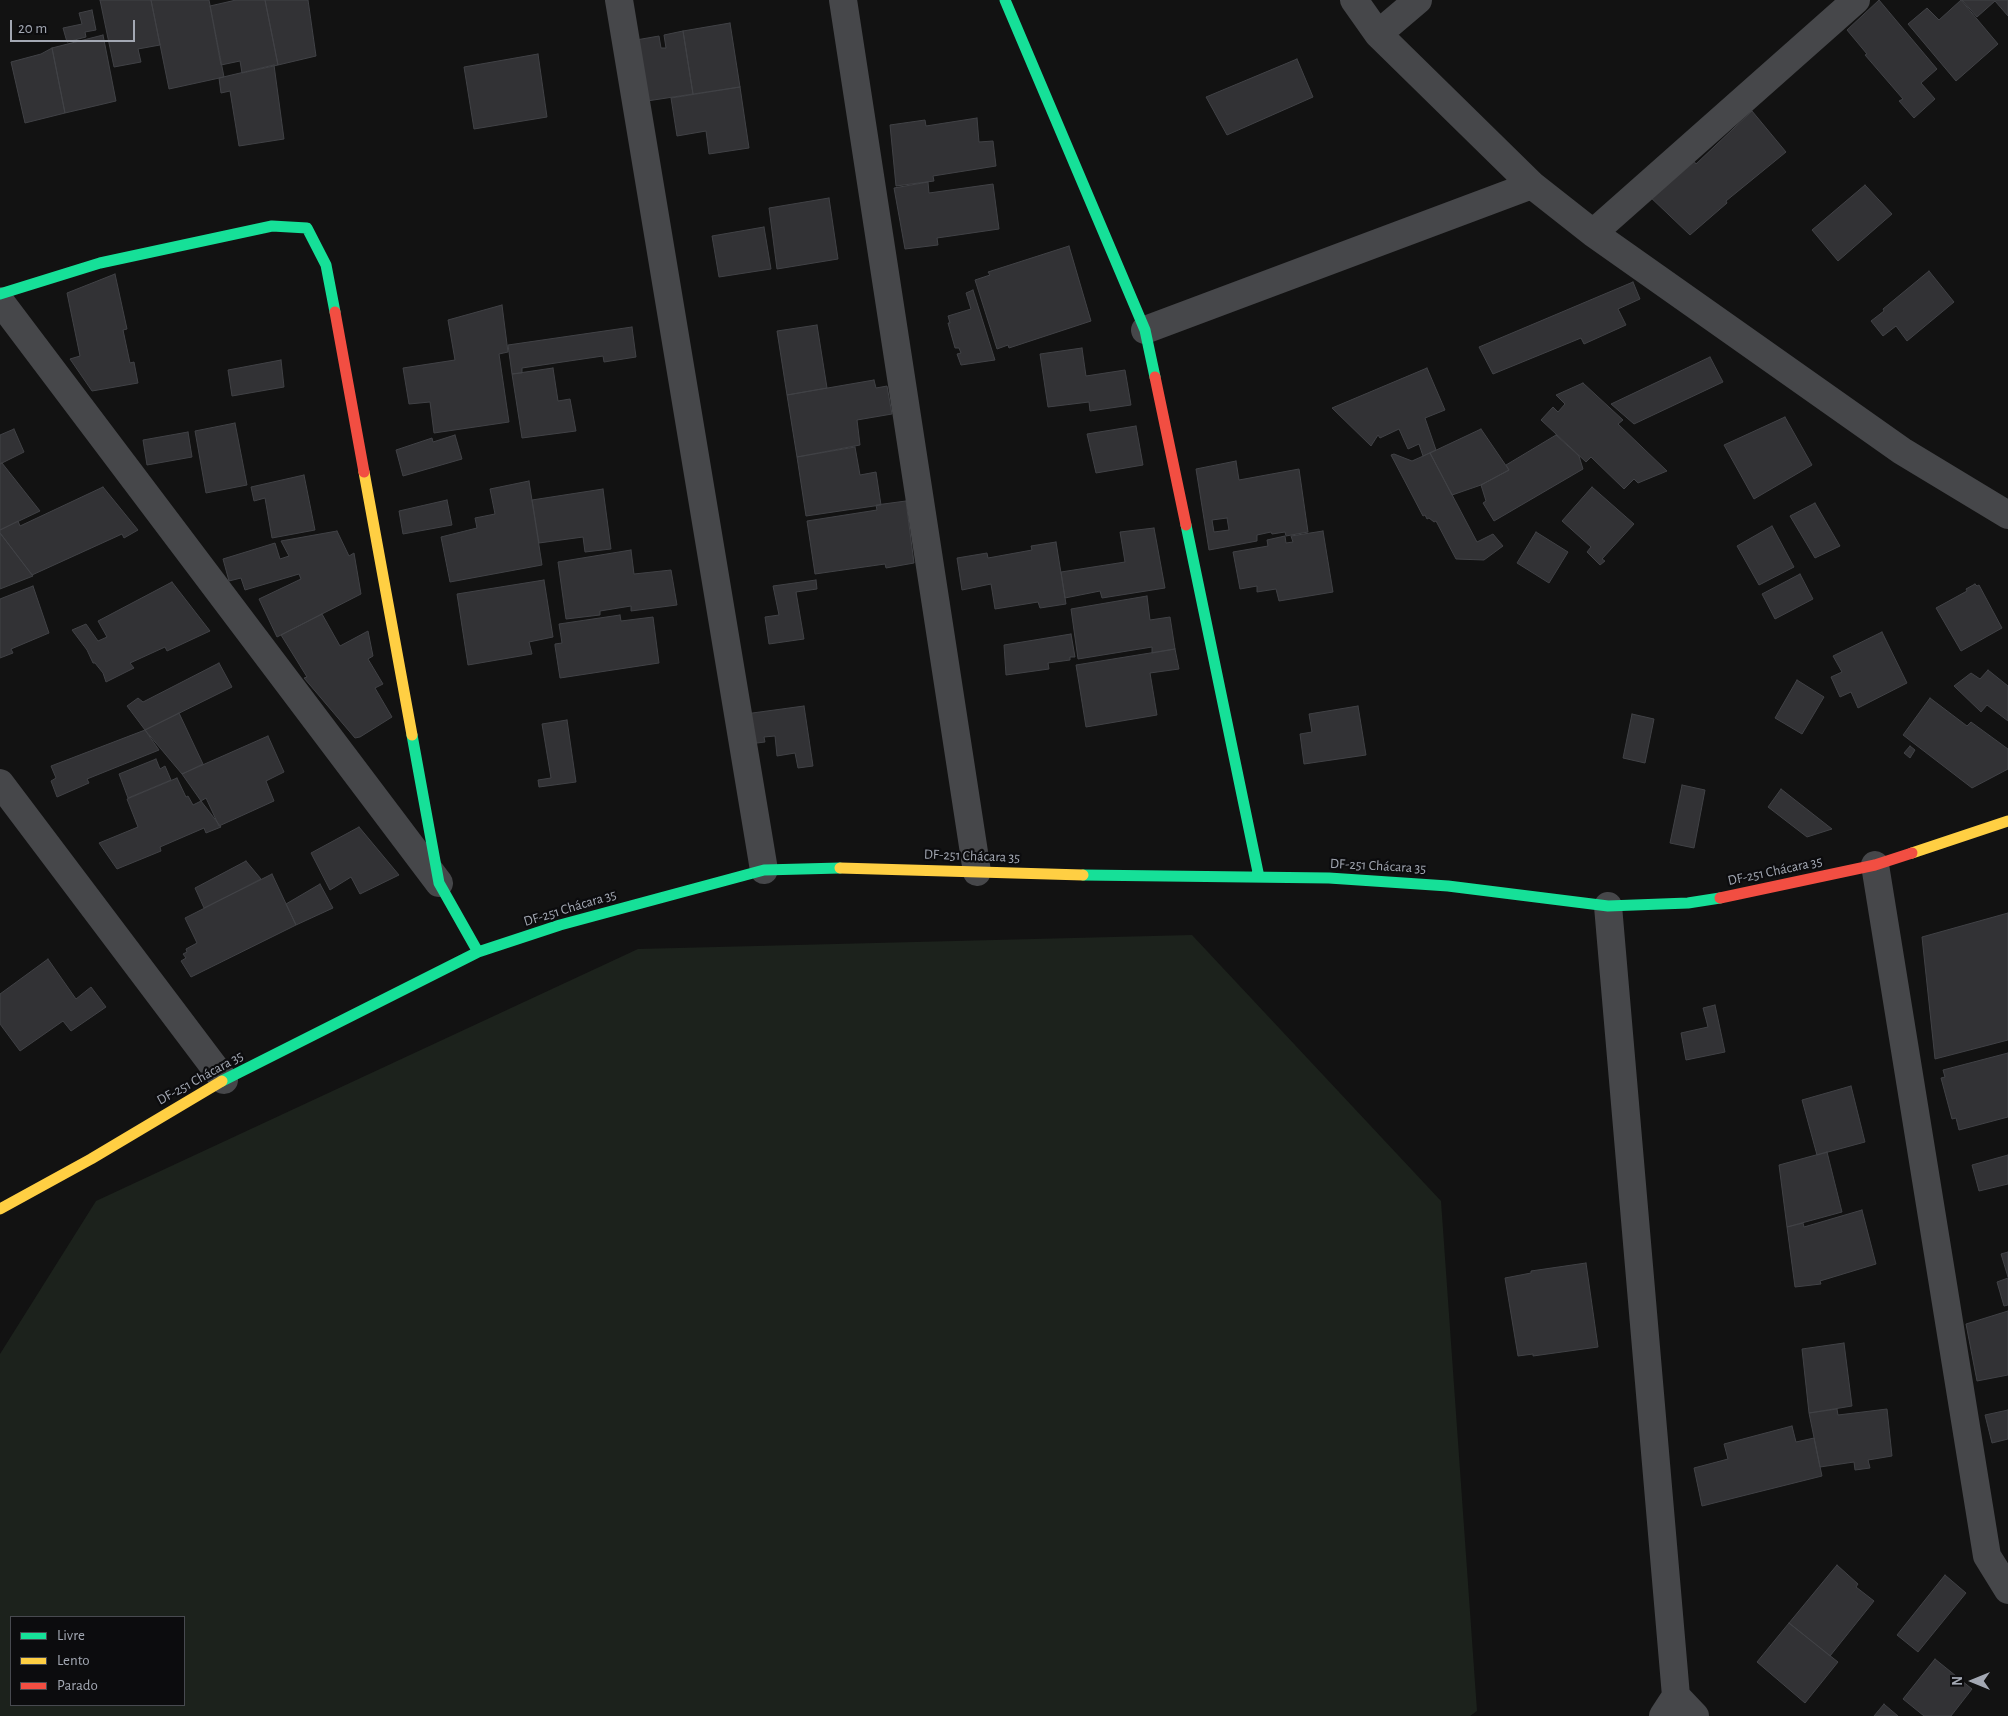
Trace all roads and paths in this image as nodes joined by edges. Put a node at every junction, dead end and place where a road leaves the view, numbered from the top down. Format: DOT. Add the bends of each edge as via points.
graph roads {
  1 [pos="619,0"];
  2 [pos="843,0"];
  3 [pos="1004,0"];
  4 [pos="1354,0"];
  5 [pos="1418,0"];
  6 [pos="1856,0"];
  7 [pos="1378,34"];
  8 [pos="1532,185"];
  9 [pos="1594,233"];
  10 [pos="0,294"];
  11 [pos="0,301"];
  12 [pos="1145,330"];
  13 [pos="2008,515"];
  14 [pos="0,783"];
  15 [pos="2008,821"];
  16 [pos="1875,865"];
  17 [pos="764,870"];
  18 [pos="977,872"];
  19 [pos="1260,878"];
  20 [pos="439,883"];
  21 [pos="1608,906"];
  22 [pos="478,952"];
  23 [pos="224,1080"];
  24 [pos="0,1209"];
  25 [pos="2008,1590"];
  26 [pos="1669,1706"];
  27 [pos="1695,1716"];
  1 -- 17 [label="street"];
  2 -- 18 [label="street"];
  3 -- 12 [label="street"];
  4 -- 7 [label="street"];
  5 -- 7 [label="street"];
  6 -- 9 [label="street"];
  7 -- 8 [label="street"];
  8 -- 9 [label="street"];
  8 -- 12 [label="street"];
  9 -- 13 [label="street" via="1902,451"];
  10 -- 20 [label="street" via="120,258 272,226 307,228 326,265"];
  11 -- 20 [label="street"];
  12 -- 19 [label="street"];
  14 -- 23 [label="street"];
  15 -- 16 [label="street, DF-251 Chácara 35"];
  16 -- 21 [label="street, DF-251 Chácara 35" via="1755,892 1688,903"];
  16 -- 25 [label="street" via="1987,1556"];
  17 -- 18 [label="street, DF-251 Chácara 35" via="862,867"];
  17 -- 22 [label="street, DF-251 Chácara 35" via="570,922"];
  18 -- 19 [label="street, DF-251 Chácara 35"];
  19 -- 21 [label="street, DF-251 Chácara 35" via="1329,878 1448,886"];
  20 -- 22 [label="street"];
  21 -- 26 [label="street"];
  22 -- 23 [label="street, DF-251 Chácara 35"];
  23 -- 24 [label="street, DF-251 Chácara 35" via="92,1159"];
  26 -- 27 [label="street"];
}
